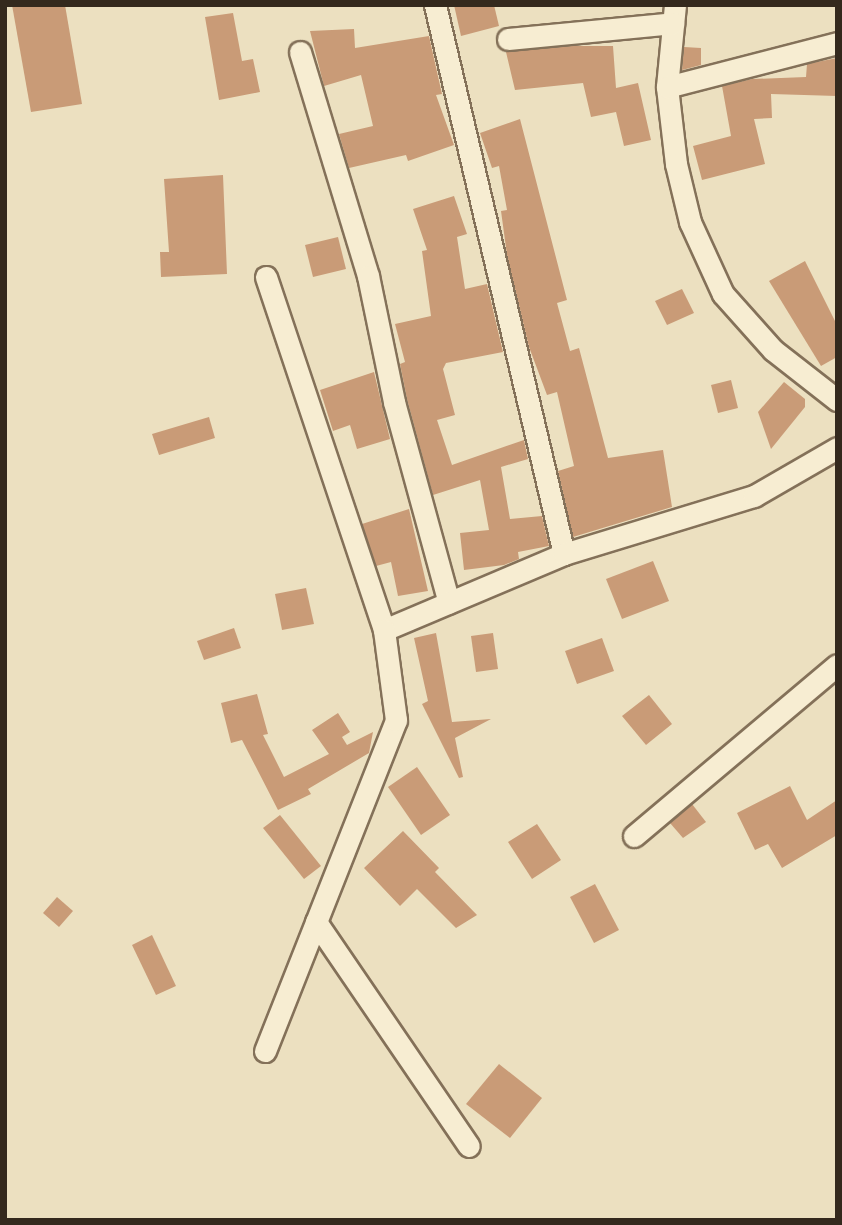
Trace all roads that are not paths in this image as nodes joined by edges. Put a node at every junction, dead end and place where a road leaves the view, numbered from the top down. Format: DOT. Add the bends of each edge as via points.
graph roads {
  1 [pos="435,5"];
  2 [pos="674,14"];
  3 [pos="509,40"];
  4 [pos="837,43"];
  5 [pos="300,52"];
  6 [pos="667,87"];
  7 [pos="267,277"];
  8 [pos="837,400"];
  9 [pos="837,448"];
  10 [pos="564,554"];
  11 [pos="449,603"];
  12 [pos="384,630"];
  13 [pos="837,665"];
  14 [pos="634,836"];
  15 [pos="316,922"];
  16 [pos="265,1051"];
  17 [pos="469,1146"];
  1 -- 10 [label="street"];
  2 -- 3 [label="street"];
  2 -- 6 [label="street"];
  4 -- 6 [label="street"];
  5 -- 11 [label="street" via="368,275 394,402"];
  6 -- 8 [label="street" via="676,164 690,222 723,293 773,350"];
  7 -- 12 [label="street"];
  9 -- 10 [label="street" via="754,496"];
  10 -- 11 [label="street"];
  11 -- 12 [label="street"];
  12 -- 15 [label="street" via="396,720"];
  13 -- 14 [label="street"];
  15 -- 16 [label="street"];
  15 -- 17 [label="street"];
}
